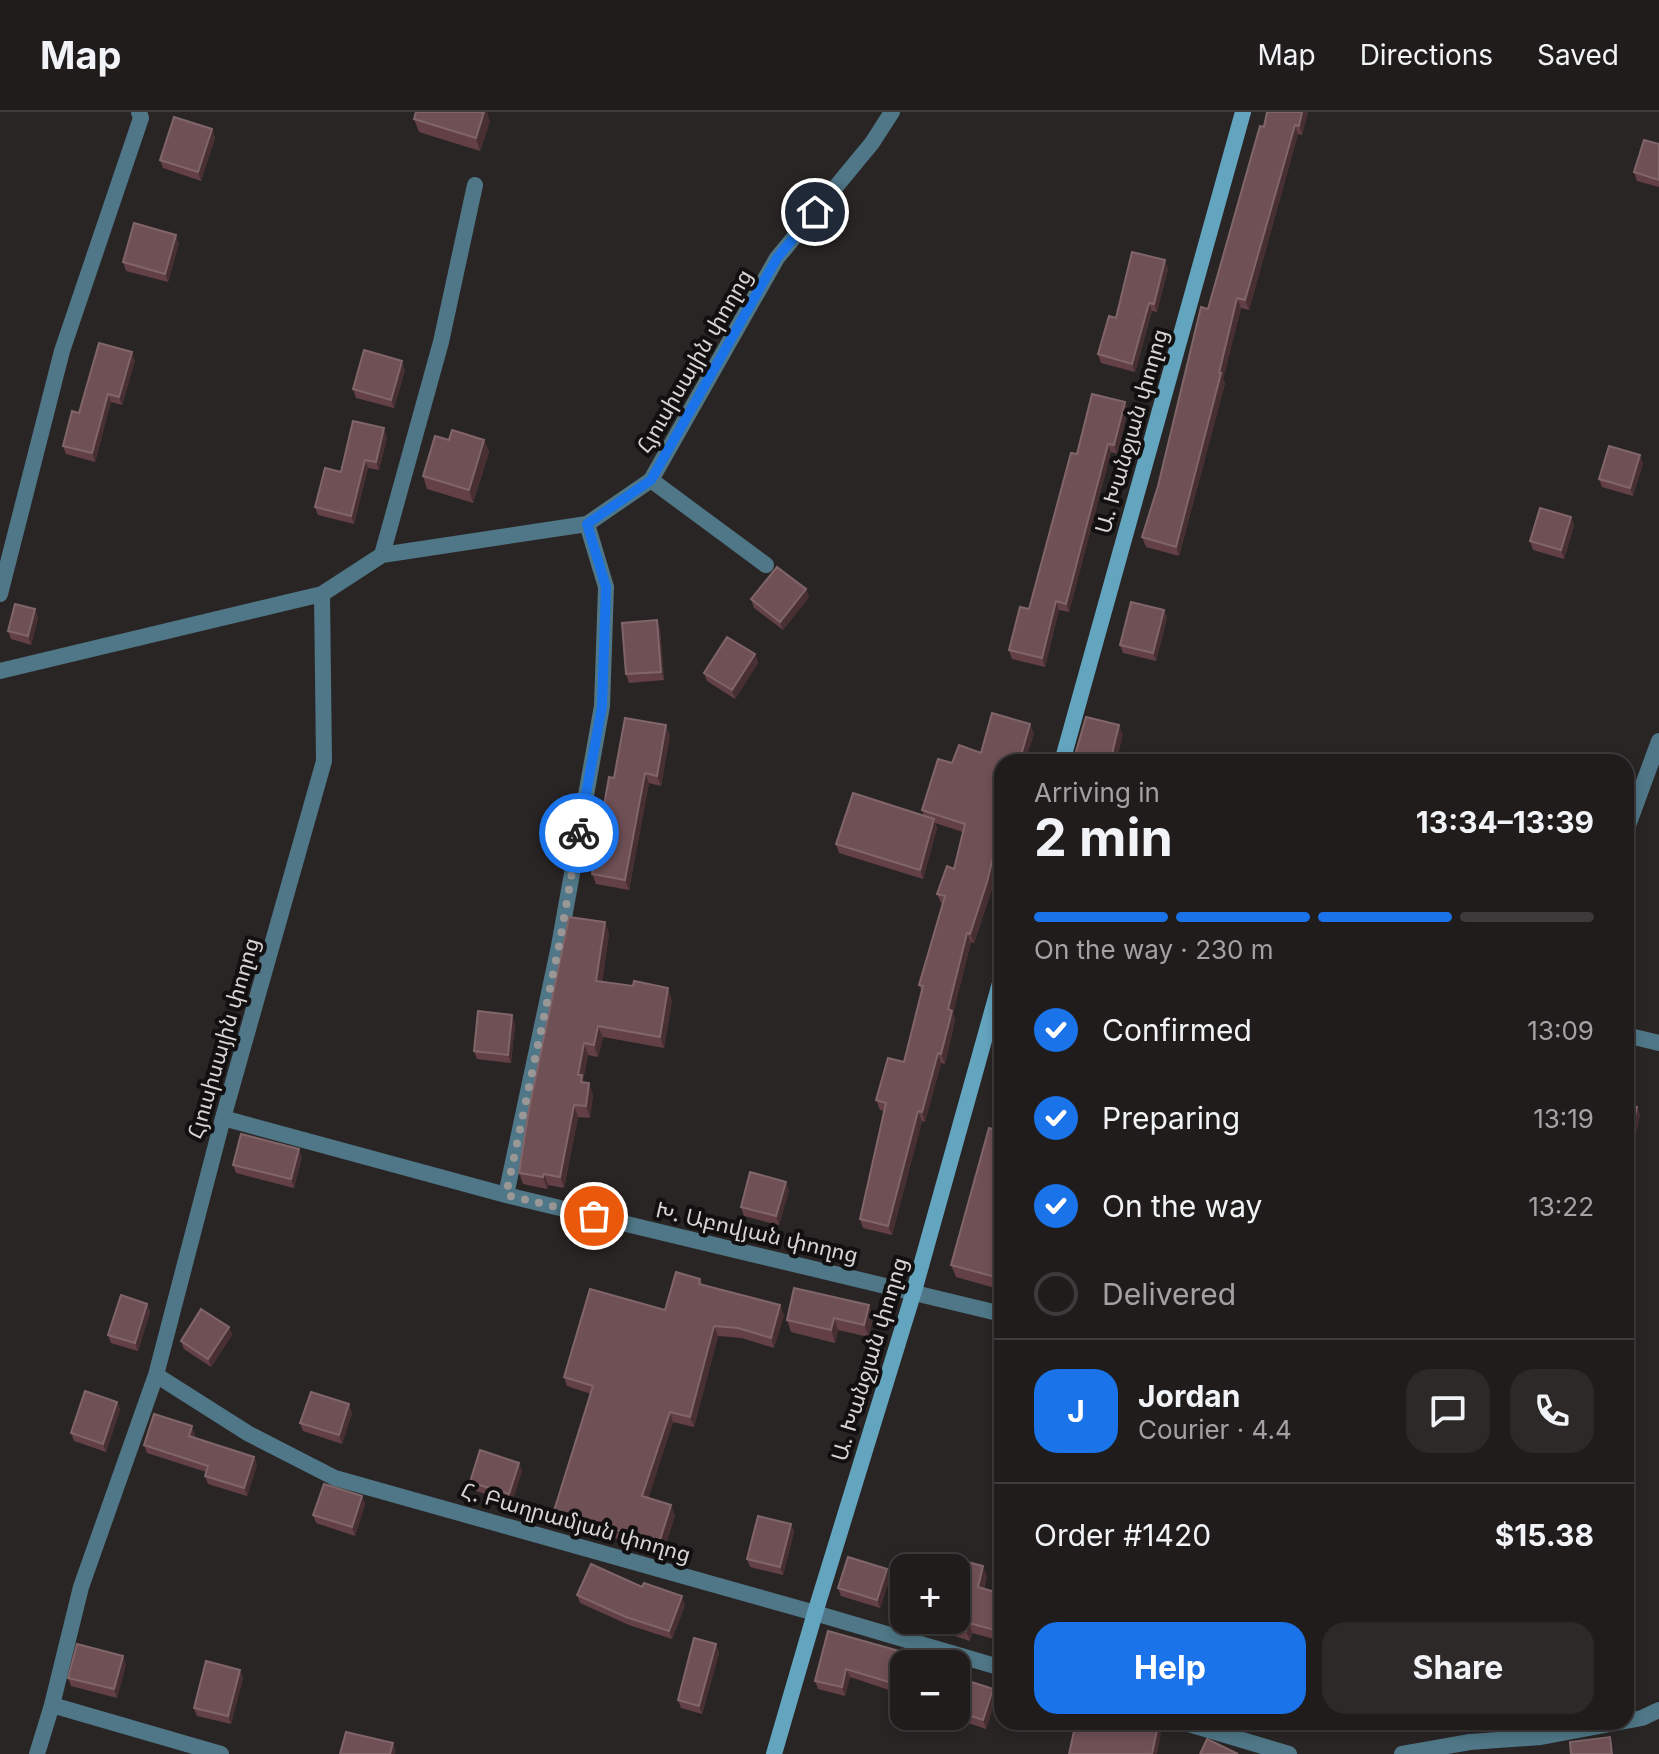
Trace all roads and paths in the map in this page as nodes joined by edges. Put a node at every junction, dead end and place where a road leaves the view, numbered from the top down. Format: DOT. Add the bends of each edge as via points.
graph roads {
  1 [pos="139,112"];
  2 [pos="892,112"];
  3 [pos="1243,112"];
  4 [pos="475,185"];
  5 [pos="651,480"];
  6 [pos="587,524"];
  7 [pos="382,555"];
  8 [pos="766,565"];
  9 [pos="0,594"];
  10 [pos="322,594"];
  11 [pos="0,671"];
  12 [pos="1659,741"];
  13 [pos="1064,754"];
  14 [pos="1634,809"];
  15 [pos="994,1005"];
  16 [pos="1634,1037"];
  17 [pos="1659,1043"];
  18 [pos="223,1118"];
  19 [pos="506,1195"];
  20 [pos="914,1291"];
  21 [pos="994,1312"];
  22 [pos="156,1375"];
  23 [pos="815,1613"];
  24 [pos="994,1666"];
  25 [pos="52,1705"];
  26 [pos="1659,1710"];
  27 [pos="1634,1720"];
  28 [pos="1209,1730"];
  29 [pos="1580,1730"];
  30 [pos="37,1754"];
  31 [pos="221,1754"];
  32 [pos="774,1754"];
  33 [pos="1289,1754"];
  34 [pos="1402,1754"];
  1 -- 9 [label="street" via="62,351"];
  2 -- 5 [label="street, Հյուսիսային փողոց" via="777,258"];
  3 -- 13 [label="street, Ա․ Խանջյան փողոց"];
  4 -- 7 [label="street" via="441,342"];
  5 -- 6 [label="street, Հյուսիսային փողոց"];
  5 -- 8 [label="street, Հյուսիսային փողոց"];
  6 -- 7 [label="street, Հյուսիսային փողոց"];
  6 -- 19 [label="street" via="606,587 602,706 559,946"];
  7 -- 10 [label="street, Հյուսիսային փողոց"];
  10 -- 11 [label="street"];
  10 -- 18 [label="street, Հյուսիսային փողոց" via="324,761"];
  12 -- 14 [label="street"];
  15 -- 20 [label="street, Ա․ Խանջյան փողոց"];
  16 -- 17 [label="street"];
  18 -- 19 [label="street, Խ․ Աբովյան փողոց"];
  18 -- 22 [label="street, Հյուսիսային փողոց"];
  19 -- 20 [label="street, Խ․ Աբովյան փողոց"];
  20 -- 21 [label="street, Խ․ Աբովյան փողոց"];
  20 -- 23 [label="street, Ա․ Խանջյան փողոց"];
  22 -- 23 [label="street, Հ․ Բաղրամյան փողոց" via="249,1434 335,1478"];
  22 -- 25 [label="street, Հյուսիսային փողոց" via="81,1587"];
  23 -- 24 [label="street, Հ․ Բաղրամյան փողոց"];
  23 -- 32 [label="street, Ա․ Խանջյան փողոց"];
  25 -- 30 [label="street, Հյուսիսային փողոց"];
  25 -- 31 [label="street"];
  26 -- 27 [label="street"];
  28 -- 33 [label="street"];
  29 -- 34 [label="street"];
}
